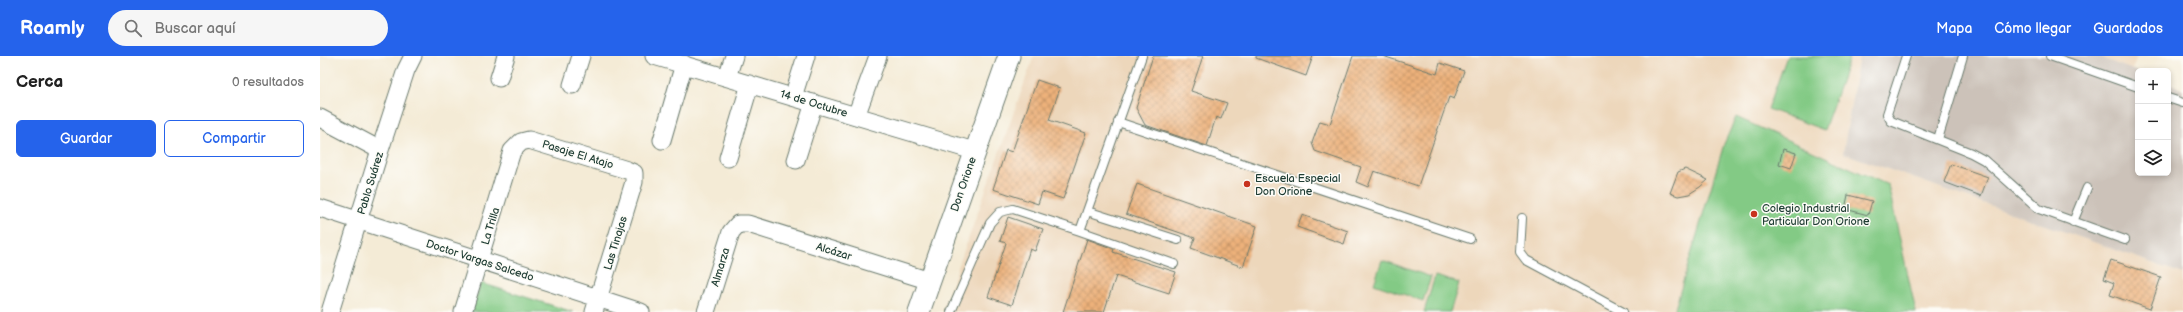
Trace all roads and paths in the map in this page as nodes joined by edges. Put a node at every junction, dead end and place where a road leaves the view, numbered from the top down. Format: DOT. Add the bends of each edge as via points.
graph roads {
  1 [pos="413,56"];
  2 [pos="506,56"];
  3 [pos="581,56"];
  4 [pos="654,56"];
  5 [pos="734,56"];
  6 [pos="806,56"];
  7 [pos="878,56"];
  8 [pos="1009,56"];
  9 [pos="1142,56"];
  10 [pos="1906,56"];
  11 [pos="1964,56"];
  12 [pos="2050,56"];
  13 [pos="684,64"];
  14 [pos="727,77"];
  15 [pos="499,78"];
  16 [pos="750,84"];
  17 [pos="572,85"];
  18 [pos="2135,86"];
  19 [pos="793,97"];
  20 [pos="2171,99"];
  21 [pos="814,103"];
  22 [pos="2183,103"];
  23 [pos="856,116"];
  24 [pos="320,118"];
  25 [pos="1118,122"];
  26 [pos="1938,139"];
  27 [pos="662,140"];
  28 [pos="521,142"];
  29 [pos="380,150"];
  30 [pos="974,151"];
  31 [pos="728,158"];
  32 [pos="796,160"];
  33 [pos="634,173"];
  34 [pos="2087,188"];
  35 [pos="320,208"];
  36 [pos="1087,211"];
  37 [pos="1522,218"];
  38 [pos="358,221"];
  39 [pos="2074,222"];
  40 [pos="738,224"];
  41 [pos="1080,231"];
  42 [pos="1470,239"];
  43 [pos="1178,240"];
  44 [pos="2125,240"];
  45 [pos="479,260"];
  46 [pos="1174,264"];
  47 [pos="930,281"];
  48 [pos="596,305"];
  49 [pos="330,312"];
  50 [pos="463,312"];
  51 [pos="641,312"];
  52 [pos="706,312"];
  53 [pos="919,312"];
  54 [pos="951,312"];
  55 [pos="1623,312"];
  1 -- 29 [label="street, Pablo Suárez"];
  2 -- 15 [label="street"];
  3 -- 17 [label="street"];
  4 -- 13 [label="street, 14 de Octubre"];
  5 -- 14 [label="street"];
  6 -- 19 [label="street"];
  7 -- 23 [label="street"];
  8 -- 30 [label="street, Don Orione"];
  9 -- 25 [label="lane"];
  10 -- 26 [label="lane" via="1887,114 1888,118 1896,124"];
  11 -- 26 [label="lane"];
  12 -- 18 [label="lane"];
  13 -- 14 [label="street, 14 de Octubre"];
  13 -- 27 [label="street"];
  14 -- 16 [label="street, 14 de Octubre"];
  16 -- 19 [label="street, 14 de Octubre"];
  16 -- 31 [label="street"];
  19 -- 21 [label="street, 14 de Octubre"];
  20 -- 22 [label="lane"];
  21 -- 23 [label="street, 14 de Octubre"];
  21 -- 32 [label="street"];
  23 -- 30 [label="street, 14 de Octubre"];
  24 -- 29 [label="street"];
  25 -- 36 [label="lane"];
  25 -- 42 [label="lane"];
  26 -- 39 [label="lane" via="1984,160 2040,209"];
  28 -- 33 [label="street, Pasaje El Atajo" via="534,141"];
  28 -- 45 [label="street, La Trilla" via="512,152"];
  29 -- 38 [label="street, Pablo Suárez"];
  30 -- 47 [label="street, Don Orione"];
  33 -- 48 [label="street, Las Tinajas" via="634,182"];
  34 -- 39 [label="lane"];
  35 -- 38 [label="street, Doctor Vargas Salcedo"];
  36 -- 41 [label="lane"];
  36 -- 43 [label="lane"];
  37 -- 55 [label="lane" via="1520,252 1526,260"];
  38 -- 45 [label="street, Doctor Vargas Salcedo"];
  38 -- 49 [label="street, Pablo Suárez"];
  39 -- 44 [label="lane"];
  40 -- 47 [label="street, Alcázar" via="748,224"];
  40 -- 52 [label="street, Almarza" via="731,232"];
  41 -- 46 [label="lane"];
  41 -- 54 [label="lane" via="1013,209 1000,212 990,223"];
  45 -- 48 [label="street, Doctor Vargas Salcedo"];
  45 -- 50 [label="street, La Trilla"];
  47 -- 53 [label="street, Don Orione"];
  48 -- 51 [label="street, Doctor Vargas Salcedo"];
}
